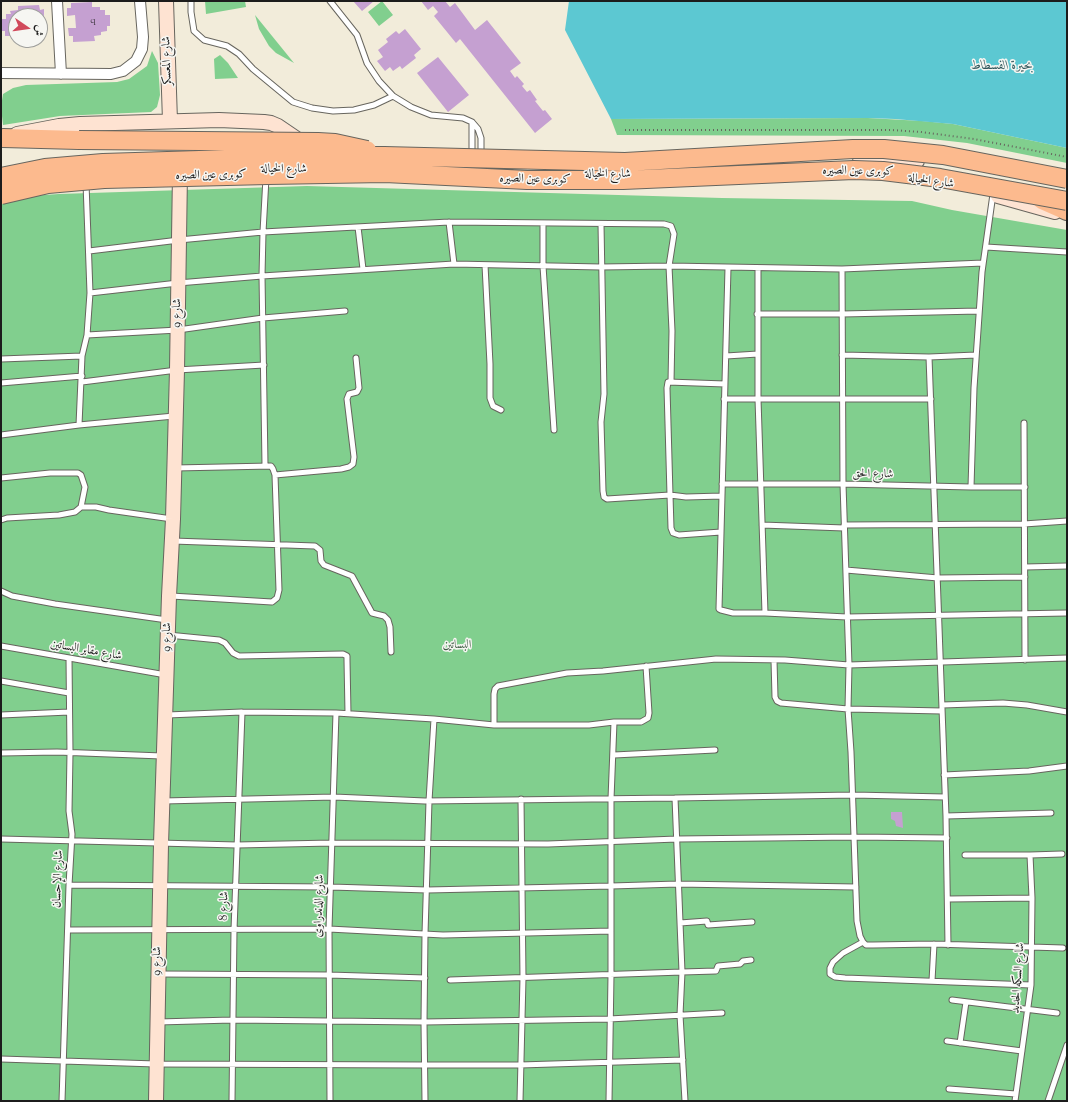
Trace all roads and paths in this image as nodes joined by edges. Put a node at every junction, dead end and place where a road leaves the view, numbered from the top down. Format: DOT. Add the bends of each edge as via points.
graph roads {
  1 [pos="57,1"];
  2 [pos="140,1"];
  3 [pos="166,1"];
  4 [pos="191,1"];
  5 [pos="330,1"];
  6 [pos="1,73"];
  7 [pos="61,74"];
  8 [pos="393,96"];
  9 [pos="170,121"];
  10 [pos="472,122"];
  11 [pos="2,137"];
  12 [pos="314,150"];
  13 [pos="476,153"];
  14 [pos="384,156"];
  15 [pos="267,170"];
  16 [pos="1,172"];
  17 [pos="180,173"];
  18 [pos="471,173"];
  19 [pos="86,176"];
  20 [pos="1,177"];
  21 [pos="1067,178"];
  22 [pos="1067,187"];
  23 [pos="1,190"];
  24 [pos="1026,193"];
  25 [pos="993,194"];
  26 [pos="1,195"];
  27 [pos="1067,201"];
  28 [pos="1067,211"];
  29 [pos="1067,216"];
  30 [pos="449,222"];
  31 [pos="543,224"];
  32 [pos="601,224"];
  33 [pos="358,227"];
  34 [pos="263,232"];
  35 [pos="179,240"];
  36 [pos="986,247"];
  37 [pos="89,251"];
  38 [pos="1067,252"];
  39 [pos="983,263"];
  40 [pos="454,264"];
  41 [pos="485,265"];
  42 [pos="543,266"];
  43 [pos="669,266"];
  44 [pos="601,267"];
  45 [pos="728,268"];
  46 [pos="758,268"];
  47 [pos="363,269"];
  48 [pos="842,269"];
  49 [pos="262,276"];
  50 [pos="178,283"];
  51 [pos="90,293"];
  52 [pos="344,311"];
  53 [pos="979,311"];
  54 [pos="757,314"];
  55 [pos="842,314"];
  56 [pos="263,318"];
  57 [pos="178,330"];
  58 [pos="87,336"];
  59 [pos="758,354"];
  60 [pos="842,355"];
  61 [pos="976,355"];
  62 [pos="82,356"];
  63 [pos="726,356"];
  64 [pos="929,357"];
  65 [pos="356,358"];
  66 [pos="1,359"];
  67 [pos="264,365"];
  68 [pos="177,370"];
  69 [pos="82,376"];
  70 [pos="82,382"];
  71 [pos="671,382"];
  72 [pos="1,383"];
  73 [pos="725,384"];
  74 [pos="842,398"];
  75 [pos="724,399"];
  76 [pos="758,399"];
  77 [pos="931,400"];
  78 [pos="501,410"];
  79 [pos="175,416"];
  80 [pos="1024,423"];
  81 [pos="79,425"];
  82 [pos="554,430"];
  83 [pos="1,435"];
  84 [pos="265,465"];
  85 [pos="174,468"];
  86 [pos="274,475"];
  87 [pos="1,478"];
  88 [pos="722,484"];
  89 [pos="761,484"];
  90 [pos="843,484"];
  91 [pos="935,486"];
  92 [pos="971,487"];
  93 [pos="1024,487"];
  94 [pos="670,495"];
  95 [pos="722,496"];
  96 [pos="81,507"];
  97 [pos="173,519"];
  98 [pos="1,520"];
  99 [pos="1067,522"];
  100 [pos="936,524"];
  101 [pos="1024,524"];
  102 [pos="762,526"];
  103 [pos="844,526"];
  104 [pos="721,532"];
  105 [pos="172,542"];
  106 [pos="278,544"];
  107 [pos="1067,566"];
  108 [pos="1025,567"];
  109 [pos="846,570"];
  110 [pos="1025,577"];
  111 [pos="938,578"];
  112 [pos="1,591"];
  113 [pos="169,596"];
  114 [pos="765,613"];
  115 [pos="1067,613"];
  116 [pos="1024,615"];
  117 [pos="938,616"];
  118 [pos="847,617"];
  119 [pos="168,620"];
  120 [pos="168,635"];
  121 [pos="1,646"];
  122 [pos="392,652"];
  123 [pos="69,658"];
  124 [pos="1067,658"];
  125 [pos="774,660"];
  126 [pos="1025,660"];
  127 [pos="941,663"];
  128 [pos="849,665"];
  129 [pos="646,666"];
  130 [pos="167,676"];
  131 [pos="1,681"];
  132 [pos="69,693"];
  133 [pos="942,705"];
  134 [pos="848,709"];
  135 [pos="942,711"];
  136 [pos="69,712"];
  137 [pos="242,712"];
  138 [pos="1067,712"];
  139 [pos="336,713"];
  140 [pos="348,713"];
  141 [pos="1,715"];
  142 [pos="166,715"];
  143 [pos="434,719"];
  144 [pos="614,722"];
  145 [pos="494,725"];
  146 [pos="715,750"];
  147 [pos="1,753"];
  148 [pos="70,753"];
  149 [pos="614,755"];
  150 [pos="164,756"];
  151 [pos="1067,766"];
  152 [pos="944,775"];
  153 [pos="853,795"];
  154 [pos="334,797"];
  155 [pos="945,797"];
  156 [pos="675,798"];
  157 [pos="238,799"];
  158 [pos="521,799"];
  159 [pos="611,799"];
  160 [pos="162,801"];
  161 [pos="429,801"];
  162 [pos="1051,813"];
  163 [pos="946,816"];
  164 [pos="854,837"];
  165 [pos="947,838"];
  166 [pos="1,839"];
  167 [pos="677,839"];
  168 [pos="71,840"];
  169 [pos="610,842"];
  170 [pos="332,843"];
  171 [pos="161,844"];
  172 [pos="521,844"];
  173 [pos="237,845"];
  174 [pos="428,845"];
  175 [pos="1062,854"];
  176 [pos="965,855"];
  177 [pos="1030,856"];
  178 [pos="678,884"];
  179 [pos="69,885"];
  180 [pos="160,886"];
  181 [pos="235,886"];
  182 [pos="611,886"];
  183 [pos="856,886"];
  184 [pos="331,887"];
  185 [pos="521,888"];
  186 [pos="427,890"];
  187 [pos="1032,898"];
  188 [pos="948,899"];
  189 [pos="752,922"];
  190 [pos="680,923"];
  191 [pos="329,929"];
  192 [pos="68,930"];
  193 [pos="159,930"];
  194 [pos="234,930"];
  195 [pos="611,931"];
  196 [pos="522,933"];
  197 [pos="425,934"];
  198 [pos="863,942"];
  199 [pos="934,944"];
  200 [pos="948,945"];
  201 [pos="1032,948"];
  202 [pos="1063,948"];
  203 [pos="751,960"];
  204 [pos="682,972"];
  205 [pos="158,974"];
  206 [pos="329,975"];
  207 [pos="611,975"];
  208 [pos="233,976"];
  209 [pos="425,978"];
  210 [pos="523,978"];
  211 [pos="450,980"];
  212 [pos="932,981"];
  213 [pos="1031,985"];
  214 [pos="952,1000"];
  215 [pos="966,1002"];
  216 [pos="1028,1009"];
  217 [pos="722,1013"];
  218 [pos="1057,1013"];
  219 [pos="680,1015"];
  220 [pos="609,1019"];
  221 [pos="232,1020"];
  222 [pos="522,1021"];
  223 [pos="157,1022"];
  224 [pos="329,1022"];
  225 [pos="424,1022"];
  226 [pos="947,1041"];
  227 [pos="960,1043"];
  228 [pos="1067,1045"];
  229 [pos="1022,1051"];
  230 [pos="1,1060"];
  231 [pos="683,1060"];
  232 [pos="63,1062"];
  233 [pos="608,1063"];
  234 [pos="156,1064"];
  235 [pos="232,1064"];
  236 [pos="329,1065"];
  237 [pos="425,1065"];
  238 [pos="520,1065"];
  239 [pos="949,1089"];
  240 [pos="1016,1094"];
  241 [pos="62,1101"];
  242 [pos="156,1101"];
  243 [pos="232,1101"];
  244 [pos="330,1101"];
  245 [pos="425,1101"];
  246 [pos="520,1101"];
  247 [pos="609,1101"];
  248 [pos="684,1101"];
  249 [pos="1015,1101"];
  250 [pos="1048,1101"];
  1 -- 7 [label="street"];
  2 -- 7 [label="street" via="143,43 140,55 132,65 111,74"];
  3 -- 9 [label="street, شارع المعسكر"];
  4 -- 8 [label="lane" via="194,31 204,40 227,46 239,54 292,102 333,111 374,105"];
  5 -- 8 [label="lane" via="357,35 367,63"];
  6 -- 7 [label="street"];
  8 -- 10 [label="lane" via="431,115 463,118"];
  9 -- 11 [label="street" via="73,125"];
  9 -- 12 [label="street" via="264,122 278,126"];
  10 -- 13 [label="lane"];
  10 -- 13 [label="lane" via="481,138"];
  11 -- 14 [label="highway, bridge" via="318,142 352,145"];
  12 -- 13 [label="street, شارع الخيالة"];
  12 -- 16 [label="street, شارع الخيالة" via="54,162"];
  13 -- 18 [label="street"];
  13 -- 22 [label="street, شارع الخيالة" via="876,158 965,167"];
  14 -- 20 [label="highway, كوبرى عين الصيره, bridge" via="74,164"];
  14 -- 21 [label="highway, كوبرى عين الصيره, bridge" via="625,162 884,149 966,159"];
  15 -- 17 [label="street, شارع الخيالة"];
  15 -- 18 [label="street, شارع الخيالة"];
  15 -- 34 [label="lane"];
  17 -- 19 [label="street, شارع الخيالة"];
  17 -- 35 [label="street, شارع 9"];
  18 -- 25 [label="street, شارع الخيالة" via="876,176 958,186"];
  19 -- 23 [label="street, شارع الخيالة" via="56,178"];
  19 -- 37 [label="lane"];
  24 -- 26 [label="highway, كوبرى عين الصيره, bridge" via="940,178 854,170 623,180 527,180 385,174 104,179 48,184"];
  24 -- 27 [label="highway, كوبرى عين الصيره, bridge"];
  24 -- 28 [label="highway, bridge"];
  25 -- 29 [label="street, شارع الخيالة"];
  25 -- 36 [label="lane"];
  30 -- 31 [label="lane"];
  30 -- 33 [label="lane"];
  30 -- 40 [label="lane"];
  31 -- 32 [label="lane"];
  31 -- 42 [label="lane"];
  32 -- 43 [label="lane" via="671,226 674,234"];
  32 -- 44 [label="lane"];
  33 -- 34 [label="lane"];
  33 -- 47 [label="lane"];
  34 -- 35 [label="lane"];
  34 -- 49 [label="lane"];
  35 -- 37 [label="lane"];
  35 -- 50 [label="street, شارع 9"];
  36 -- 38 [label="lane"];
  36 -- 39 [label="lane"];
  37 -- 51 [label="lane"];
  39 -- 48 [label="lane"];
  39 -- 53 [label="lane"];
  40 -- 41 [label="lane"];
  40 -- 47 [label="lane"];
  41 -- 42 [label="lane"];
  41 -- 78 [label="lane" via="490,398 493,406"];
  42 -- 44 [label="lane"];
  42 -- 82 [label="lane"];
  43 -- 44 [label="lane"];
  43 -- 45 [label="lane"];
  43 -- 71 [label="lane"];
  44 -- 94 [label="lane" via="604,394 601,422 604,498"];
  45 -- 46 [label="lane"];
  45 -- 63 [label="lane"];
  46 -- 48 [label="lane"];
  46 -- 54 [label="lane"];
  47 -- 49 [label="lane"];
  48 -- 55 [label="lane"];
  49 -- 50 [label="lane"];
  49 -- 56 [label="lane"];
  50 -- 51 [label="lane"];
  50 -- 57 [label="street, شارع 9"];
  51 -- 58 [label="lane"];
  52 -- 56 [label="lane"];
  53 -- 55 [label="lane"];
  53 -- 61 [label="lane"];
  54 -- 55 [label="lane"];
  54 -- 59 [label="lane"];
  55 -- 60 [label="lane"];
  56 -- 57 [label="lane"];
  56 -- 67 [label="lane"];
  57 -- 58 [label="lane"];
  57 -- 68 [label="street, شارع 9"];
  58 -- 62 [label="lane"];
  59 -- 63 [label="lane"];
  59 -- 76 [label="lane"];
  60 -- 64 [label="lane"];
  60 -- 74 [label="lane"];
  61 -- 64 [label="lane"];
  61 -- 92 [label="lane"];
  62 -- 66 [label="lane"];
  62 -- 69 [label="lane"];
  63 -- 73 [label="lane"];
  64 -- 77 [label="lane"];
  65 -- 86 [label="lane" via="359,388 349,394 347,400 353,464 341,469"];
  67 -- 68 [label="lane"];
  67 -- 84 [label="lane"];
  68 -- 70 [label="lane"];
  68 -- 79 [label="street, شارع 9"];
  69 -- 70 [label="lane"];
  69 -- 72 [label="lane"];
  70 -- 81 [label="lane"];
  71 -- 73 [label="lane"];
  71 -- 94 [label="lane" via="667,388"];
  73 -- 75 [label="lane"];
  74 -- 76 [label="lane"];
  74 -- 77 [label="lane"];
  74 -- 90 [label="lane"];
  75 -- 76 [label="lane"];
  75 -- 88 [label="lane"];
  76 -- 89 [label="lane"];
  77 -- 91 [label="lane"];
  79 -- 81 [label="lane"];
  79 -- 85 [label="street, شارع 9"];
  80 -- 93 [label="lane"];
  81 -- 83 [label="lane"];
  84 -- 85 [label="lane"];
  84 -- 86 [label="lane" via="271,466"];
  85 -- 97 [label="street, شارع 9"];
  86 -- 106 [label="lane"];
  87 -- 96 [label="lane" via="78,473 85,488"];
  88 -- 89 [label="lane, شارع الحق"];
  88 -- 95 [label="lane"];
  89 -- 90 [label="lane, شارع الحق"];
  89 -- 102 [label="lane"];
  90 -- 91 [label="lane, شارع الحق"];
  90 -- 103 [label="lane"];
  91 -- 92 [label="lane, شارع الحق"];
  91 -- 100 [label="lane"];
  92 -- 93 [label="lane, شارع الحق"];
  93 -- 101 [label="lane"];
  94 -- 95 [label="lane"];
  94 -- 104 [label="lane" via="673,533 679,535"];
  95 -- 104 [label="lane"];
  96 -- 97 [label="lane"];
  96 -- 98 [label="lane" via="75,512 59,515"];
  97 -- 105 [label="street, شارع 9"];
  99 -- 101 [label="lane"];
  100 -- 101 [label="lane"];
  100 -- 103 [label="lane"];
  100 -- 111 [label="lane"];
  101 -- 108 [label="lane"];
  102 -- 103 [label="lane"];
  102 -- 114 [label="lane"];
  103 -- 109 [label="lane"];
  104 -- 114 [label="lane" via="719,609 733,613"];
  105 -- 106 [label="lane"];
  105 -- 113 [label="street, شارع 9"];
  106 -- 113 [label="lane" via="279,590 275,600 268,602"];
  106 -- 122 [label="lane" via="315,546 320,550 324,565 352,576 372,613 384,616 388,620"];
  107 -- 108 [label="lane"];
  108 -- 110 [label="lane"];
  109 -- 111 [label="lane"];
  109 -- 118 [label="lane"];
  110 -- 111 [label="lane"];
  110 -- 116 [label="lane"];
  111 -- 117 [label="lane"];
  112 -- 119 [label="lane" via="12,596 55,604"];
  113 -- 119 [label="street, شارع 9"];
  114 -- 118 [label="lane"];
  115 -- 116 [label="lane"];
  116 -- 117 [label="lane"];
  116 -- 126 [label="lane"];
  117 -- 118 [label="lane"];
  117 -- 127 [label="lane"];
  118 -- 128 [label="lane"];
  119 -- 120 [label="street, شارع 9"];
  120 -- 130 [label="street, شارع 9"];
  120 -- 140 [label="lane" via="219,640 239,656 343,654 348,660"];
  121 -- 123 [label="lane, شارع مقابر البساتين"];
  123 -- 130 [label="lane, شارع مقابر البساتين"];
  123 -- 132 [label="lane, شارع الإحسان"];
  124 -- 126 [label="lane"];
  125 -- 128 [label="lane"];
  125 -- 129 [label="lane" via="716,659"];
  125 -- 134 [label="lane" via="775,697 778,702"];
  126 -- 127 [label="lane"];
  127 -- 128 [label="lane"];
  127 -- 133 [label="lane"];
  128 -- 134 [label="lane"];
  129 -- 144 [label="lane" via="648,718 641,722"];
  129 -- 145 [label="lane" via="567,673 498,686 494,694"];
  130 -- 142 [label="street, شارع 9"];
  131 -- 132 [label="lane"];
  132 -- 136 [label="lane, شارع الإحسان"];
  133 -- 135 [label="lane"];
  133 -- 138 [label="lane" via="1003,703"];
  134 -- 135 [label="lane"];
  134 -- 153 [label="lane"];
  135 -- 152 [label="lane"];
  136 -- 141 [label="lane"];
  136 -- 148 [label="lane, شارع الإحسان"];
  137 -- 139 [label="lane"];
  137 -- 142 [label="lane"];
  137 -- 157 [label="lane, شارع 8"];
  139 -- 140 [label="lane"];
  139 -- 154 [label="lane, شارع الدندراوى"];
  140 -- 143 [label="lane"];
  142 -- 150 [label="street, شارع 9"];
  143 -- 145 [label="lane"];
  143 -- 161 [label="lane"];
  144 -- 145 [label="lane" via="589,725"];
  144 -- 149 [label="lane"];
  146 -- 149 [label="lane"];
  147 -- 148 [label="lane"];
  148 -- 150 [label="lane"];
  148 -- 168 [label="lane, شارع الإحسان"];
  149 -- 159 [label="lane"];
  150 -- 160 [label="street, شارع 9"];
  151 -- 152 [label="lane" via="1029,771"];
  152 -- 155 [label="lane"];
  153 -- 155 [label="lane"];
  153 -- 156 [label="lane"];
  153 -- 164 [label="lane"];
  154 -- 157 [label="lane"];
  154 -- 161 [label="lane"];
  154 -- 170 [label="lane, شارع الدندراوى"];
  155 -- 163 [label="lane"];
  156 -- 159 [label="lane"];
  156 -- 167 [label="lane"];
  157 -- 160 [label="lane"];
  157 -- 173 [label="lane, شارع 8"];
  158 -- 159 [label="lane"];
  158 -- 161 [label="lane"];
  158 -- 172 [label="lane"];
  159 -- 169 [label="lane"];
  160 -- 171 [label="street, شارع 9"];
  161 -- 174 [label="lane"];
  162 -- 163 [label="lane"];
  163 -- 165 [label="lane"];
  164 -- 165 [label="lane"];
  164 -- 167 [label="lane"];
  164 -- 183 [label="lane"];
  165 -- 188 [label="lane"];
  166 -- 168 [label="lane"];
  167 -- 169 [label="lane"];
  167 -- 178 [label="lane"];
  168 -- 171 [label="lane"];
  168 -- 179 [label="lane, شارع الإحسان"];
  169 -- 172 [label="lane"];
  169 -- 182 [label="lane"];
  170 -- 173 [label="lane"];
  170 -- 174 [label="lane"];
  170 -- 184 [label="lane, شارع الدندراوى"];
  171 -- 173 [label="lane"];
  171 -- 180 [label="street, شارع 9"];
  172 -- 174 [label="lane"];
  172 -- 185 [label="lane"];
  173 -- 181 [label="lane, شارع 8"];
  174 -- 186 [label="lane"];
  175 -- 177 [label="lane"];
  176 -- 177 [label="lane"];
  177 -- 187 [label="lane, شارع السكه الحديد"];
  178 -- 182 [label="lane"];
  178 -- 183 [label="lane"];
  178 -- 190 [label="lane"];
  179 -- 180 [label="lane"];
  179 -- 192 [label="lane, شارع الإحسان"];
  180 -- 181 [label="lane"];
  180 -- 193 [label="street, شارع 9"];
  181 -- 184 [label="lane"];
  181 -- 194 [label="lane, شارع 8"];
  182 -- 185 [label="lane"];
  182 -- 195 [label="lane"];
  183 -- 198 [label="lane" via="858,921"];
  184 -- 186 [label="lane"];
  184 -- 191 [label="lane, شارع الدندراوى"];
  185 -- 186 [label="lane"];
  185 -- 196 [label="lane"];
  186 -- 197 [label="lane"];
  187 -- 188 [label="lane"];
  187 -- 201 [label="lane, شارع السكه الحديد"];
  188 -- 200 [label="lane"];
  189 -- 190 [label="lane" via="708,925 707,921"];
  190 -- 204 [label="lane"];
  191 -- 194 [label="lane"];
  191 -- 197 [label="lane"];
  191 -- 206 [label="lane, شارع الدندراوى"];
  192 -- 193 [label="lane"];
  192 -- 232 [label="lane, شارع الإحسان"];
  193 -- 194 [label="lane"];
  193 -- 205 [label="street, شارع 9"];
  194 -- 208 [label="lane, شارع 8"];
  195 -- 196 [label="lane"];
  195 -- 207 [label="lane"];
  196 -- 197 [label="lane"];
  196 -- 210 [label="lane"];
  197 -- 209 [label="lane"];
  198 -- 199 [label="lane" via="866,945"];
  198 -- 212 [label="lane" via="833,962 830,974 845,978"];
  199 -- 200 [label="lane"];
  199 -- 212 [label="lane"];
  200 -- 201 [label="lane"];
  201 -- 202 [label="lane"];
  201 -- 213 [label="lane, شارع السكه الحديد"];
  203 -- 204 [label="lane" via="718,966 716,971"];
  204 -- 207 [label="lane"];
  204 -- 219 [label="lane"];
  205 -- 208 [label="lane"];
  205 -- 223 [label="street, شارع 9"];
  206 -- 208 [label="lane"];
  206 -- 209 [label="lane"];
  206 -- 224 [label="lane, شارع الدندراوى"];
  207 -- 210 [label="lane"];
  207 -- 220 [label="lane"];
  208 -- 221 [label="lane, شارع 8"];
  209 -- 225 [label="lane"];
  210 -- 211 [label="lane"];
  210 -- 222 [label="lane"];
  212 -- 213 [label="lane"];
  213 -- 216 [label="lane, شارع السكه الحديد"];
  214 -- 215 [label="lane"];
  215 -- 216 [label="lane"];
  215 -- 227 [label="lane"];
  216 -- 218 [label="lane"];
  216 -- 229 [label="lane, شارع السكه الحديد"];
  217 -- 219 [label="lane"];
  219 -- 220 [label="lane"];
  219 -- 231 [label="lane"];
  220 -- 222 [label="lane"];
  220 -- 233 [label="lane"];
  221 -- 223 [label="lane"];
  221 -- 224 [label="lane"];
  221 -- 235 [label="lane, شارع 8"];
  222 -- 225 [label="lane"];
  222 -- 238 [label="lane"];
  223 -- 234 [label="street, شارع 9"];
  224 -- 225 [label="lane"];
  224 -- 236 [label="lane, شارع الدندراوى"];
  225 -- 237 [label="lane"];
  226 -- 227 [label="lane"];
  227 -- 229 [label="lane"];
  228 -- 250 [label="lane"];
  229 -- 240 [label="lane, شارع السكه الحديد"];
  230 -- 232 [label="lane"];
  231 -- 233 [label="lane"];
  231 -- 248 [label="lane"];
  232 -- 234 [label="lane"];
  232 -- 241 [label="lane, شارع الإحسان"];
  233 -- 238 [label="lane"];
  233 -- 247 [label="lane"];
  234 -- 235 [label="lane"];
  234 -- 242 [label="street, شارع 9"];
  235 -- 236 [label="lane"];
  235 -- 243 [label="lane, شارع 8"];
  236 -- 237 [label="lane"];
  236 -- 244 [label="lane, شارع الدندراوى"];
  237 -- 238 [label="lane"];
  237 -- 245 [label="lane"];
  238 -- 246 [label="lane"];
  239 -- 240 [label="lane"];
  240 -- 249 [label="lane, شارع السكه الحديد"];
}
